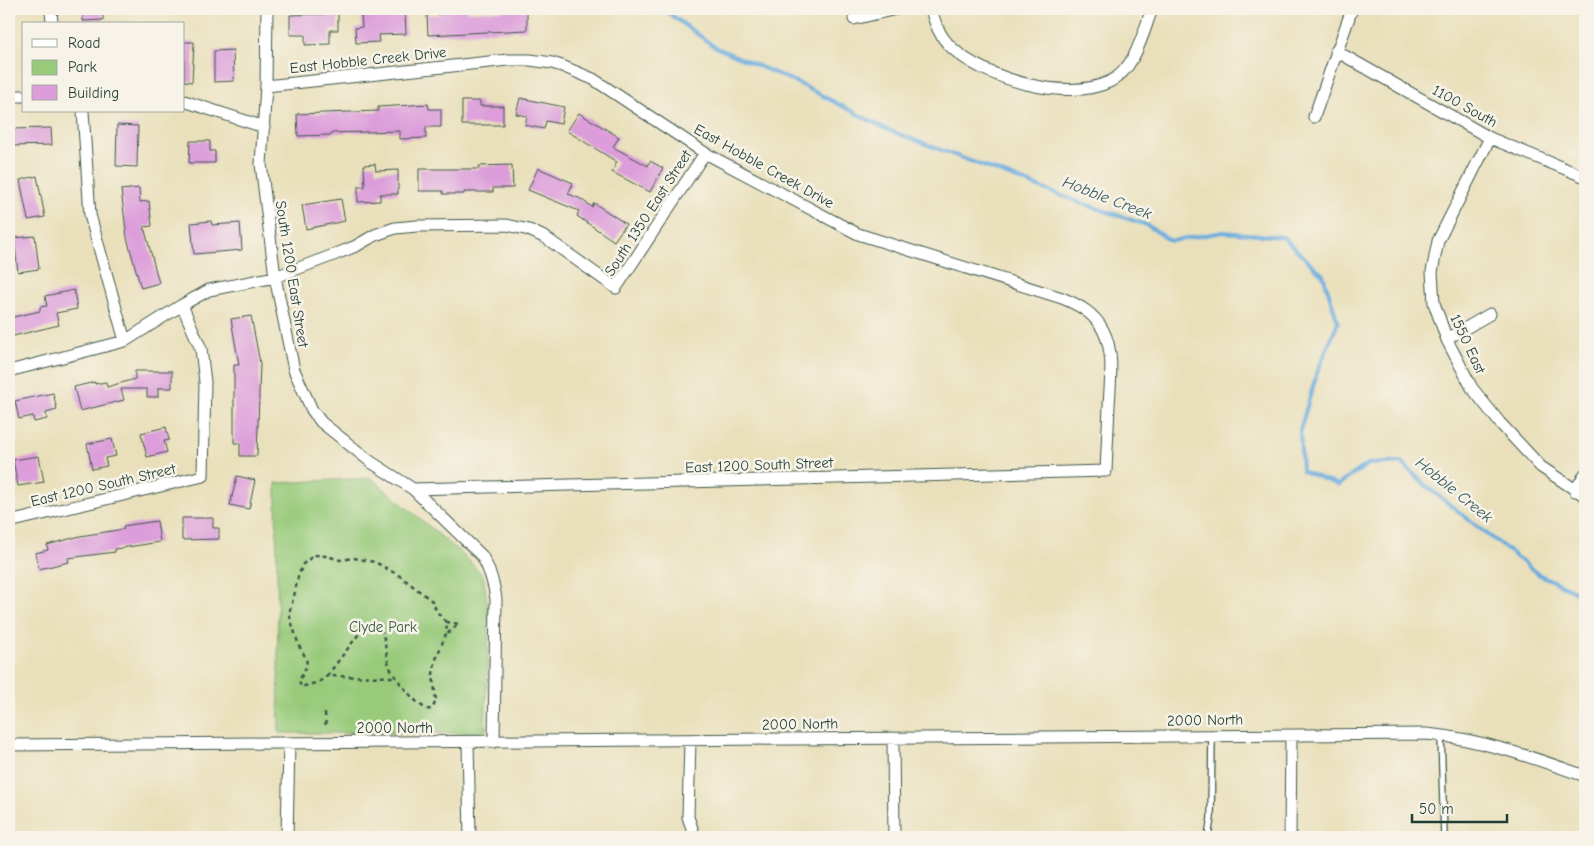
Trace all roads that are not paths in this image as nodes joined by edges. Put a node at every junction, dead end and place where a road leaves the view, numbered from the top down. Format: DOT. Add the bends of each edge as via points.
graph roads {
  1 [pos="51,9"];
  2 [pos="267,9"];
  3 [pos="896,9"];
  4 [pos="930,9"];
  5 [pos="1152,9"];
  6 [pos="1352,9"];
  7 [pos="854,19"];
  8 [pos="52,22"];
  9 [pos="1336,51"];
  10 [pos="266,86"];
  11 [pos="9,96"];
  12 [pos="22,96"];
  13 [pos="185,101"];
  14 [pos="82,112"];
  15 [pos="1314,117"];
  16 [pos="264,128"];
  17 [pos="1490,138"];
  18 [pos="705,153"];
  19 [pos="1585,177"];
  20 [pos="276,276"];
  21 [pos="182,305"];
  22 [pos="1490,314"];
  23 [pos="1447,338"];
  24 [pos="125,341"];
  25 [pos="9,371"];
  26 [pos="1106,471"];
  27 [pos="1585,474"];
  28 [pos="413,489"];
  29 [pos="1580,493"];
  30 [pos="9,522"];
  31 [pos="1212,735"];
  32 [pos="1441,735"];
  33 [pos="1290,736"];
  34 [pos="893,738"];
  35 [pos="690,740"];
  36 [pos="468,742"];
  37 [pos="494,742"];
  38 [pos="290,743"];
  39 [pos="9,745"];
  40 [pos="1585,776"];
  41 [pos="287,837"];
  42 [pos="470,837"];
  43 [pos="695,837"];
  44 [pos="894,837"];
  45 [pos="1208,837"];
  46 [pos="1290,837"];
  47 [pos="1444,837"];
  1 -- 8 [label="street"];
  2 -- 10 [label="street, South 1200 East Street"];
  3 -- 7 [label="street"];
  4 -- 5 [label="street" via="937,30 951,48 972,63 1034,87 1062,90 1109,82 1124,70 1136,51"];
  6 -- 9 [label="street"];
  9 -- 15 [label="street"];
  9 -- 17 [label="street, 1100 South"];
  10 -- 16 [label="street, South 1200 East Street"];
  10 -- 18 [label="street, East Hobble Creek Drive" via="530,60 562,66 593,79"];
  11 -- 12 [label="street"];
  13 -- 16 [label="street"];
  14 -- 24 [label="street" via="90,215"];
  16 -- 20 [label="street, South 1200 East Street" via="260,164"];
  17 -- 19 [label="street, 1100 South"];
  17 -- 23 [label="street, 1550 East" via="1438,241 1432,272 1434,303"];
  18 -- 20 [label="street, South 1350 East Street" via="616,288 546,238 507,224 395,228"];
  18 -- 26 [label="street, East Hobble Creek Drive" via="858,234 1062,298 1093,316 1104,330 1110,347"];
  20 -- 21 [label="street" via="209,290"];
  20 -- 28 [label="street, South 1200 East Street" via="294,370 312,410 336,436"];
  21 -- 24 [label="street"];
  21 -- 30 [label="street, East 1200 South Street" via="201,350 205,382 203,476"];
  22 -- 23 [label="street"];
  23 -- 29 [label="street, 1550 East" via="1472,388 1500,424 1541,468"];
  24 -- 25 [label="street"];
  26 -- 28 [label="street, East 1200 South Street"];
  27 -- 29 [label="street"];
  28 -- 37 [label="street, South 1200 East Street" via="482,556 493,582 496,607"];
  31 -- 33 [label="street, 2000 North"];
  31 -- 34 [label="street, 2000 North"];
  31 -- 45 [label="lane"];
  32 -- 33 [label="street, 2000 North"];
  32 -- 40 [label="street, 2000 North" via="1480,742"];
  32 -- 47 [label="lane"];
  33 -- 46 [label="street"];
  34 -- 35 [label="street, 2000 North"];
  34 -- 44 [label="street"];
  35 -- 37 [label="street, 2000 North"];
  35 -- 43 [label="street" via="688,817"];
  36 -- 37 [label="street, 2000 North"];
  36 -- 38 [label="street, 2000 North"];
  36 -- 42 [label="street"];
  38 -- 39 [label="street, 2000 North"];
  38 -- 41 [label="street"];
}
